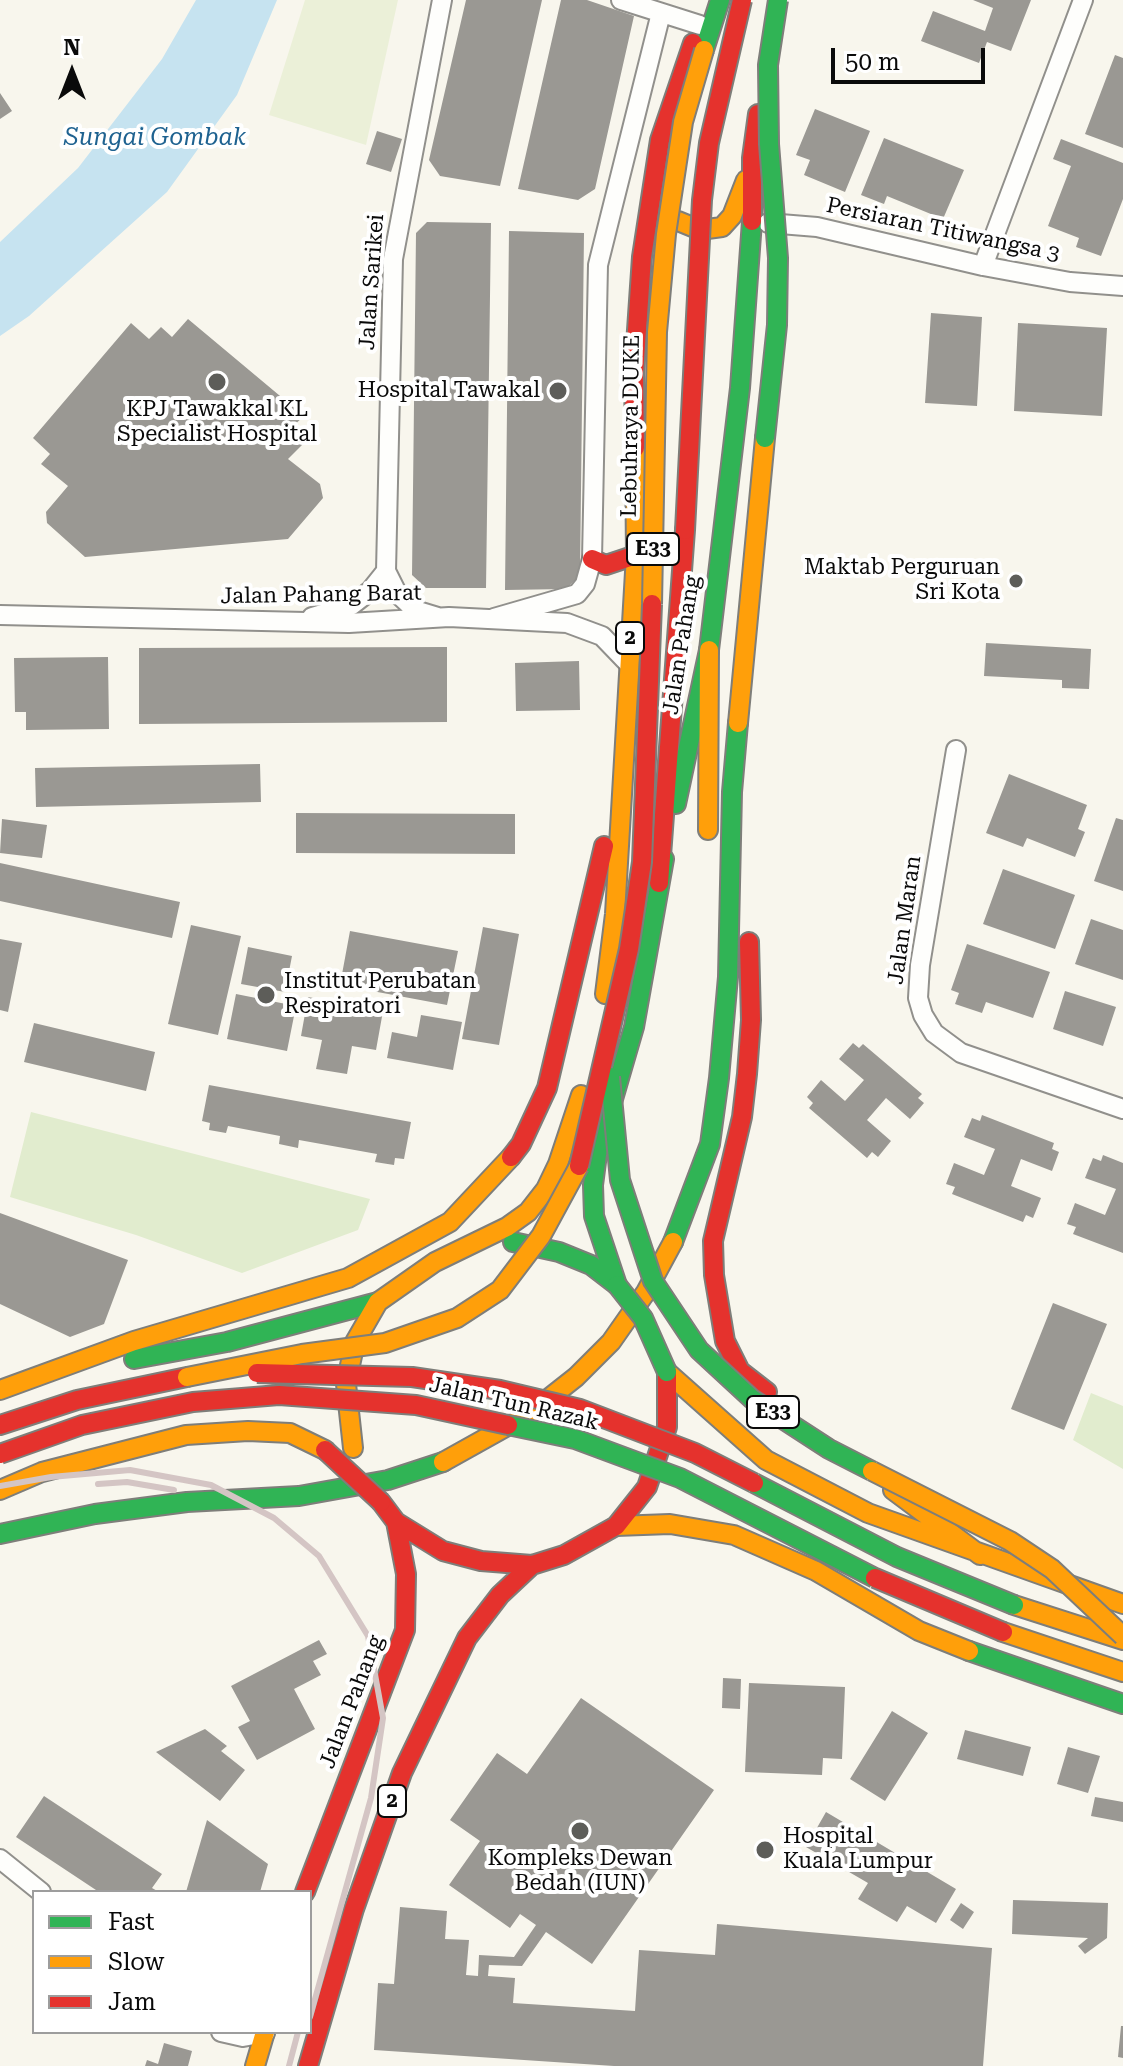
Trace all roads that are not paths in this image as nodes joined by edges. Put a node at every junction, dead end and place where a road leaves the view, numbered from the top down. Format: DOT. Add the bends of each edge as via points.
graph roads {
  1 [pos="442,0"];
  2 [pos="621,0"];
  3 [pos="710,0"];
  4 [pos="720,0"];
  5 [pos="742,0"];
  6 [pos="768,0"];
  7 [pos="778,0"];
  8 [pos="1083,0"];
  9 [pos="661,13"];
  10 [pos="700,25"];
  11 [pos="660,140"];
  12 [pos="752,158"];
  13 [pos="752,221"];
  14 [pos="983,266"];
  15 [pos="1123,286"];
  16 [pos="636,555"];
  17 [pos="592,559"];
  18 [pos="386,571"];
  19 [pos="0,615"];
  20 [pos="438,617"];
  21 [pos="494,618"];
  22 [pos="302,620"];
  23 [pos="709,650"];
  24 [pos="628,663"];
  25 [pos="739,723"];
  26 [pos="956,750"];
  27 [pos="620,781"];
  28 [pos="659,883"];
  29 [pos="728,977"];
  30 [pos="607,1049"];
  31 [pos="1123,1109"];
  32 [pos="479,1242"];
  33 [pos="617,1285"];
  34 [pos="378,1302"];
  35 [pos="227,1342"];
  36 [pos="667,1372"];
  37 [pos="187,1377"];
  38 [pos="34,1378"];
  39 [pos="0,1390"];
  40 [pos="0,1425"];
  41 [pos="248,1431"];
  42 [pos="0,1454"];
  43 [pos="766,1460"];
  44 [pos="0,1490"];
  45 [pos="381,1502"];
  46 [pos="396,1522"];
  47 [pos="616,1526"];
  48 [pos="0,1534"];
  49 [pos="734,1535"];
  50 [pos="980,1555"];
  51 [pos="532,1565"];
  52 [pos="1123,1604"];
  53 [pos="1123,1638"];
  54 [pos="1123,1672"];
  55 [pos="1123,1704"];
  56 [pos="0,1859"];
  57 [pos="39,1890"];
  58 [pos="306,1890"];
  59 [pos="230,2034"];
  60 [pos="256,2034"];
  61 [pos="264,2034"];
  62 [pos="310,2063"];
  63 [pos="255,2066"];
  1 -- 18 [label="street, Jalan Sarikei" via="393,259"];
  2 -- 9 [label="street"];
  3 -- 10 [label="main road, Jalan Pahang / 2"];
  4 -- 30 [label="main road, Lebuhraya DUKE / E33, bridge" via="683,122 666,234 657,332 642,862"];
  5 -- 28 [label="main road, E33, bridge" via="709,143 702,200"];
  6 -- 12 [label="main road, Jalan Pahang / 2"];
  7 -- 25 [label="main road, bridge" via="768,65 777,325"];
  8 -- 14 [label="street"];
  9 -- 10 [label="street"];
  9 -- 17 [label="street" via="598,265"];
  10 -- 11 [label="main road, Jalan Pahang / 2"];
  11 -- 12 [label="main road" via="662,187 671,217 700,230 722,227 732,216"];
  11 -- 16 [label="main road, Jalan Pahang / 2" via="642,257 634,374"];
  12 -- 13 [label="main road, Jalan Pahang / 2"];
  13 -- 14 [label="street, Persiaran Titiwangsa 3" via="817,227"];
  13 -- 23 [label="main road, Jalan Pahang / 2" via="740,388"];
  14 -- 15 [label="street, Persiaran Titiwangsa 3"];
  16 -- 17 [label="main road" via="606,565"];
  16 -- 24 [label="main road, Jalan Pahang / 2"];
  17 -- 21 [label="street" via="577,594"];
  18 -- 20 [label="street" via="397,593 415,610"];
  18 -- 22 [label="street" via="352,605"];
  19 -- 22 [label="street, Jalan Pahang Barat"];
  20 -- 21 [label="street, Jalan Pahang Barat"];
  20 -- 22 [label="street, Jalan Pahang Barat" via="349,623"];
  21 -- 24 [label="street, Jalan Pahang Barat" via="585,627 602,636"];
  23 -- 28 [label="main road, Jalan Pahang / 2"];
  23 -- 29 [label="main road" via="709,859"];
  24 -- 27 [label="main road, Jalan Pahang / 2"];
  25 -- 29 [label="main road" via="732,792"];
  25 -- 50 [label="main road" via="747,796 751,1020 742,1117 713,1241 716,1304 725,1341 740,1371"];
  26 -- 31 [label="street, Jalan Maran" via="920,965 923,1015 934,1033 961,1053"];
  27 -- 32 [label="main road, Jalan Pahang / 2" via="615,914 594,1053 546,1189 528,1212"];
  27 -- 38 [label="main road" via="547,1088 521,1144 491,1181 450,1222 348,1278 134,1341"];
  28 -- 33 [label="main road, Jalan Pahang / 2" via="634,1027 593,1185 594,1216"];
  29 -- 48 [label="main road" via="710,1144 674,1240 611,1342 529,1414 447,1461 388,1480 299,1496 95,1514"];
  30 -- 37 [label="main road, E33, bridge" via="579,1166 541,1236 500,1290 457,1318 385,1343"];
  30 -- 53 [label="main road, E33, bridge" via="620,1180 632,1225 653,1281 699,1350 752,1399 829,1449 1041,1562"];
  32 -- 33 [label="main road, 2" via="518,1242 559,1252 591,1265"];
  32 -- 34 [label="main road, 2" via="435,1262"];
  33 -- 36 [label="main road, 2, bridge" via="643,1318"];
  34 -- 35 [label="main road"];
  34 -- 45 [label="main road, 2" via="355,1342 346,1384 353,1448"];
  35 -- 38 [label="main road"];
  35 -- 41 [label="main road" via="280,1365 285,1382 281,1402"];
  36 -- 43 [label="main road"];
  36 -- 47 [label="main road, 2" via="667,1427 658,1457 647,1487"];
  37 -- 40 [label="main road, Jalan Tun Razak" via="77,1400"];
  37 -- 53 [label="main road, Jalan Tun Razak, bridge" via="278,1372 412,1377 580,1409 695,1453 897,1557 1014,1605"];
  38 -- 39 [label="main road"];
  41 -- 44 [label="main road" via="186,1435 42,1472"];
  41 -- 45 [label="main road, bridge" via="290,1433 325,1450"];
  42 -- 54 [label="main road, Jalan Tun Razak, bridge" via="82,1425 193,1402 279,1395 416,1405 575,1439 680,1478 907,1594"];
  43 -- 49 [label="main road" via="726,1462 708,1477 704,1488 711,1520"];
  43 -- 50 [label="main road" via="868,1513"];
  45 -- 46 [label="main road, 2"];
  46 -- 51 [label="main road, 2" via="443,1551"];
  46 -- 58 [label="main road, Jalan Pahang / 2" via="406,1574 405,1630"];
  47 -- 49 [label="main road" via="670,1524"];
  47 -- 51 [label="main road, 2" via="564,1555"];
  49 -- 55 [label="main road" via="816,1571 919,1631"];
  50 -- 52 [label="main road"];
  51 -- 62 [label="main road, 2" via="467,1638 402,1773 354,1909"];
  56 -- 57 [label="street"];
  59 -- 60 [label="street"];
  61 -- 63 [label="main road"];
}
